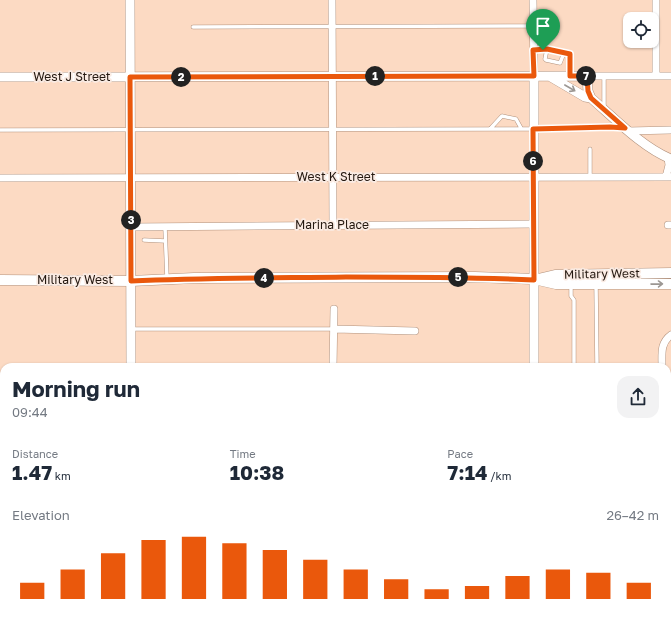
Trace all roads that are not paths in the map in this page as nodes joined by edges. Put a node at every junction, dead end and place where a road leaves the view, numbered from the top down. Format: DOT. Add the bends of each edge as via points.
graph roads {
  1 [pos="130,0"];
  2 [pos="332,0"];
  3 [pos="533,0"];
  4 [pos="656,0"];
  5 [pos="533,26"];
  6 [pos="193,27"];
  7 [pos="332,27"];
  8 [pos="547,49"];
  9 [pos="533,50"];
  10 [pos="564,53"];
  11 [pos="332,76"];
  12 [pos="534,76"];
  13 [pos="550,76"];
  14 [pos="570,76"];
  15 [pos="587,76"];
  16 [pos="604,76"];
  17 [pos="656,76"];
  18 [pos="671,76"];
  19 [pos="0,77"];
  20 [pos="130,77"];
  21 [pos="591,98"];
  22 [pos="604,110"];
  23 [pos="332,128"];
  24 [pos="521,128"];
  25 [pos="131,129"];
  26 [pos="490,129"];
  27 [pos="533,129"];
  28 [pos="0,130"];
  29 [pos="627,130"];
  30 [pos="671,130"];
  31 [pos="590,149"];
  32 [pos="670,159"];
  33 [pos="534,177"];
  34 [pos="590,177"];
  35 [pos="668,177"];
  36 [pos="0,178"];
  37 [pos="131,178"];
  38 [pos="333,178"];
  39 [pos="534,224"];
  40 [pos="333,226"];
  41 [pos="131,227"];
  42 [pos="165,227"];
  43 [pos="144,240"];
  44 [pos="165,240"];
  45 [pos="671,273"];
  46 [pos="167,279"];
  47 [pos="0,280"];
  48 [pos="534,280"];
  49 [pos="131,281"];
  50 [pos="596,283"];
  51 [pos="571,284"];
  52 [pos="671,284"];
  53 [pos="334,309"];
  54 [pos="131,329"];
  55 [pos="334,329"];
  56 [pos="415,331"];
  57 [pos="671,334"];
  58 [pos="131,363"];
  59 [pos="333,363"];
  60 [pos="534,363"];
  61 [pos="574,363"];
  62 [pos="597,363"];
  63 [pos="662,363"];
  1 -- 20 [label="street"];
  2 -- 7 [label="street"];
  3 -- 5 [label="street"];
  4 -- 17 [label="street"];
  5 -- 7 [label="lane"];
  5 -- 9 [label="street"];
  6 -- 7 [label="lane"];
  7 -- 11 [label="street"];
  8 -- 9 [label="lane"];
  8 -- 10 [label="lane"];
  8 -- 10 [label="lane" via="545,59 554,62 562,62"];
  9 -- 12 [label="street"];
  10 -- 14 [label="lane" via="570,56"];
  11 -- 12 [label="street, West J Street"];
  11 -- 20 [label="street, West J Street"];
  11 -- 23 [label="street"];
  12 -- 13 [label="street, West J Street"];
  12 -- 27 [label="street"];
  13 -- 14 [label="street, West J Street"];
  13 -- 21 [label="street, one-way"];
  14 -- 15 [label="street, West J Street"];
  15 -- 16 [label="street, West J Street"];
  15 -- 21 [label="street"];
  16 -- 17 [label="street, West J Street"];
  16 -- 22 [label="lane"];
  17 -- 18 [label="street, West J Street"];
  19 -- 20 [label="street, West J Street"];
  20 -- 25 [label="street"];
  21 -- 22 [label="street"];
  22 -- 29 [label="street"];
  23 -- 25 [label="lane"];
  23 -- 26 [label="lane"];
  23 -- 38 [label="street"];
  24 -- 26 [label="lane"];
  24 -- 26 [label="lane" via="516,119 502,116"];
  24 -- 27 [label="lane"];
  25 -- 28 [label="lane"];
  25 -- 37 [label="street"];
  27 -- 29 [label="lane" via="610,127"];
  27 -- 33 [label="street"];
  29 -- 30 [label="street"];
  29 -- 32 [label="street"];
  31 -- 34 [label="lane"];
  32 -- 35 [label="street"];
  33 -- 34 [label="street, West K Street"];
  33 -- 38 [label="street, West K Street"];
  33 -- 39 [label="street"];
  34 -- 35 [label="street, West K Street"];
  36 -- 37 [label="street, West K Street"];
  37 -- 38 [label="street, West K Street"];
  37 -- 41 [label="street"];
  38 -- 40 [label="street"];
  39 -- 40 [label="street, Marina Place"];
  39 -- 48 [label="street"];
  40 -- 42 [label="street, Marina Place"];
  41 -- 42 [label="street, Marina Place"];
  41 -- 49 [label="street"];
  42 -- 44 [label="lane"];
  43 -- 44 [label="lane"];
  44 -- 46 [label="lane"];
  45 -- 48 [label="main road, Military West" via="555,274"];
  46 -- 48 [label="main road, Military West" via="476,277"];
  46 -- 49 [label="main road, Military West"];
  47 -- 49 [label="main road, Military West"];
  48 -- 51 [label="main road, Military West"];
  48 -- 60 [label="street"];
  49 -- 54 [label="street"];
  50 -- 51 [label="main road, Military West"];
  50 -- 52 [label="main road, Military West, one-way"];
  50 -- 62 [label="lane"];
  51 -- 61 [label="lane" via="571,296 574,300"];
  53 -- 55 [label="street"];
  54 -- 55 [label="lane"];
  54 -- 58 [label="street"];
  55 -- 56 [label="street"];
  55 -- 59 [label="street"];
  57 -- 63 [label="street" via="662,348"];
}
